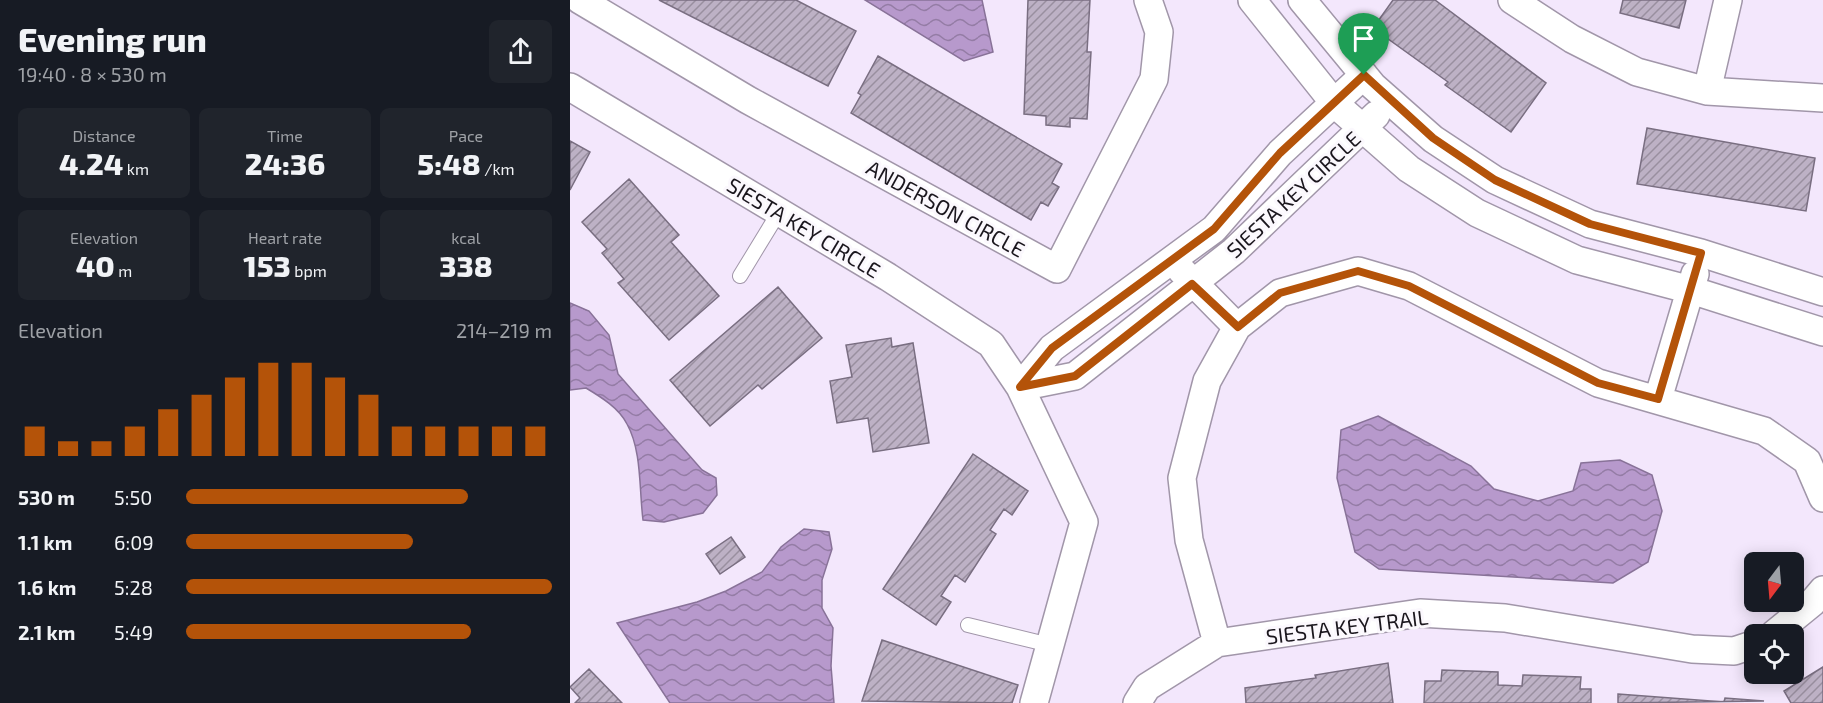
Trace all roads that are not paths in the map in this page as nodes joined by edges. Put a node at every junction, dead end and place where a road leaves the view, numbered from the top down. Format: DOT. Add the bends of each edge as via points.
graph roads {
  1 [pos="580,0"];
  2 [pos="1148,0"];
  3 [pos="1252,0"];
  4 [pos="1302,0"];
  5 [pos="1512,0"];
  6 [pos="1728,0"];
  7 [pos="1364,75"];
  8 [pos="570,87"];
  9 [pos="1707,91"];
  10 [pos="1823,98"];
  11 [pos="1389,100"];
  12 [pos="1335,104"];
  13 [pos="1363,129"];
  14 [pos="779,212"];
  15 [pos="1701,253"];
  16 [pos="1174,260"];
  17 [pos="740,276"];
  18 [pos="1192,284"];
  19 [pos="1691,290"];
  20 [pos="1823,292"];
  21 [pos="1238,327"];
  22 [pos="1823,332"];
  23 [pos="1020,387"];
  24 [pos="1658,399"];
  25 [pos="1823,498"];
  26 [pos="1823,590"];
  27 [pos="1786,624"];
  28 [pos="968,625"];
  29 [pos="1217,643"];
  30 [pos="1050,645"];
  31 [pos="1744,648"];
  32 [pos="1034,703"];
  33 [pos="1137,703"];
  1 -- 2 [label="street, ANDERSON CIRCLE" via="748,100 1057,269 1154,79 1160,32"];
  3 -- 12 [label="street"];
  4 -- 7 [label="street"];
  5 -- 9 [label="street" via="1572,39 1637,72"];
  6 -- 9 [label="street"];
  7 -- 11 [label="street"];
  7 -- 12 [label="street, SIESTA KEY CIRCLE"];
  8 -- 14 [label="street, SIESTA KEY CIRCLE"];
  9 -- 10 [label="street"];
  11 -- 13 [label="street, SIESTA KEY CIRCLE"];
  11 -- 15 [label="street" via="1433,138 1495,180 1590,224"];
  12 -- 13 [label="street"];
  12 -- 16 [label="street, SIESTA KEY CIRCLE" via="1280,153 1214,229"];
  13 -- 18 [label="street, SIESTA KEY CIRCLE" via="1234,251"];
  13 -- 19 [label="street" via="1409,169 1476,213 1577,260"];
  14 -- 17 [label="lane"];
  14 -- 23 [label="street, SIESTA KEY CIRCLE" via="888,276 991,344"];
  15 -- 19 [label="street"];
  15 -- 20 [label="street"];
  16 -- 18 [label="street"];
  16 -- 23 [label="street, SIESTA KEY CIRCLE" via="1052,348"];
  18 -- 21 [label="street"];
  18 -- 23 [label="street, SIESTA KEY CIRCLE" via="1075,376"];
  19 -- 22 [label="street"];
  19 -- 24 [label="street"];
  21 -- 24 [label="street" via="1280,293 1358,271 1409,286 1598,383"];
  21 -- 29 [label="street" via="1207,381 1182,478 1189,540"];
  23 -- 30 [label="street, SIESTA KEY CIRCLE" via="1084,522"];
  24 -- 25 [label="street" via="1764,431 1807,461"];
  26 -- 27 [label="street"];
  28 -- 30 [label="lane"];
  29 -- 31 [label="street, SIESTA KEY TRAIL" via="1420,613 1505,618 1692,650"];
  29 -- 33 [label="street, SIESTA KEY TRAIL" via="1147,687"];
  30 -- 32 [label="street, SIESTA KEY CIRCLE"];
}
